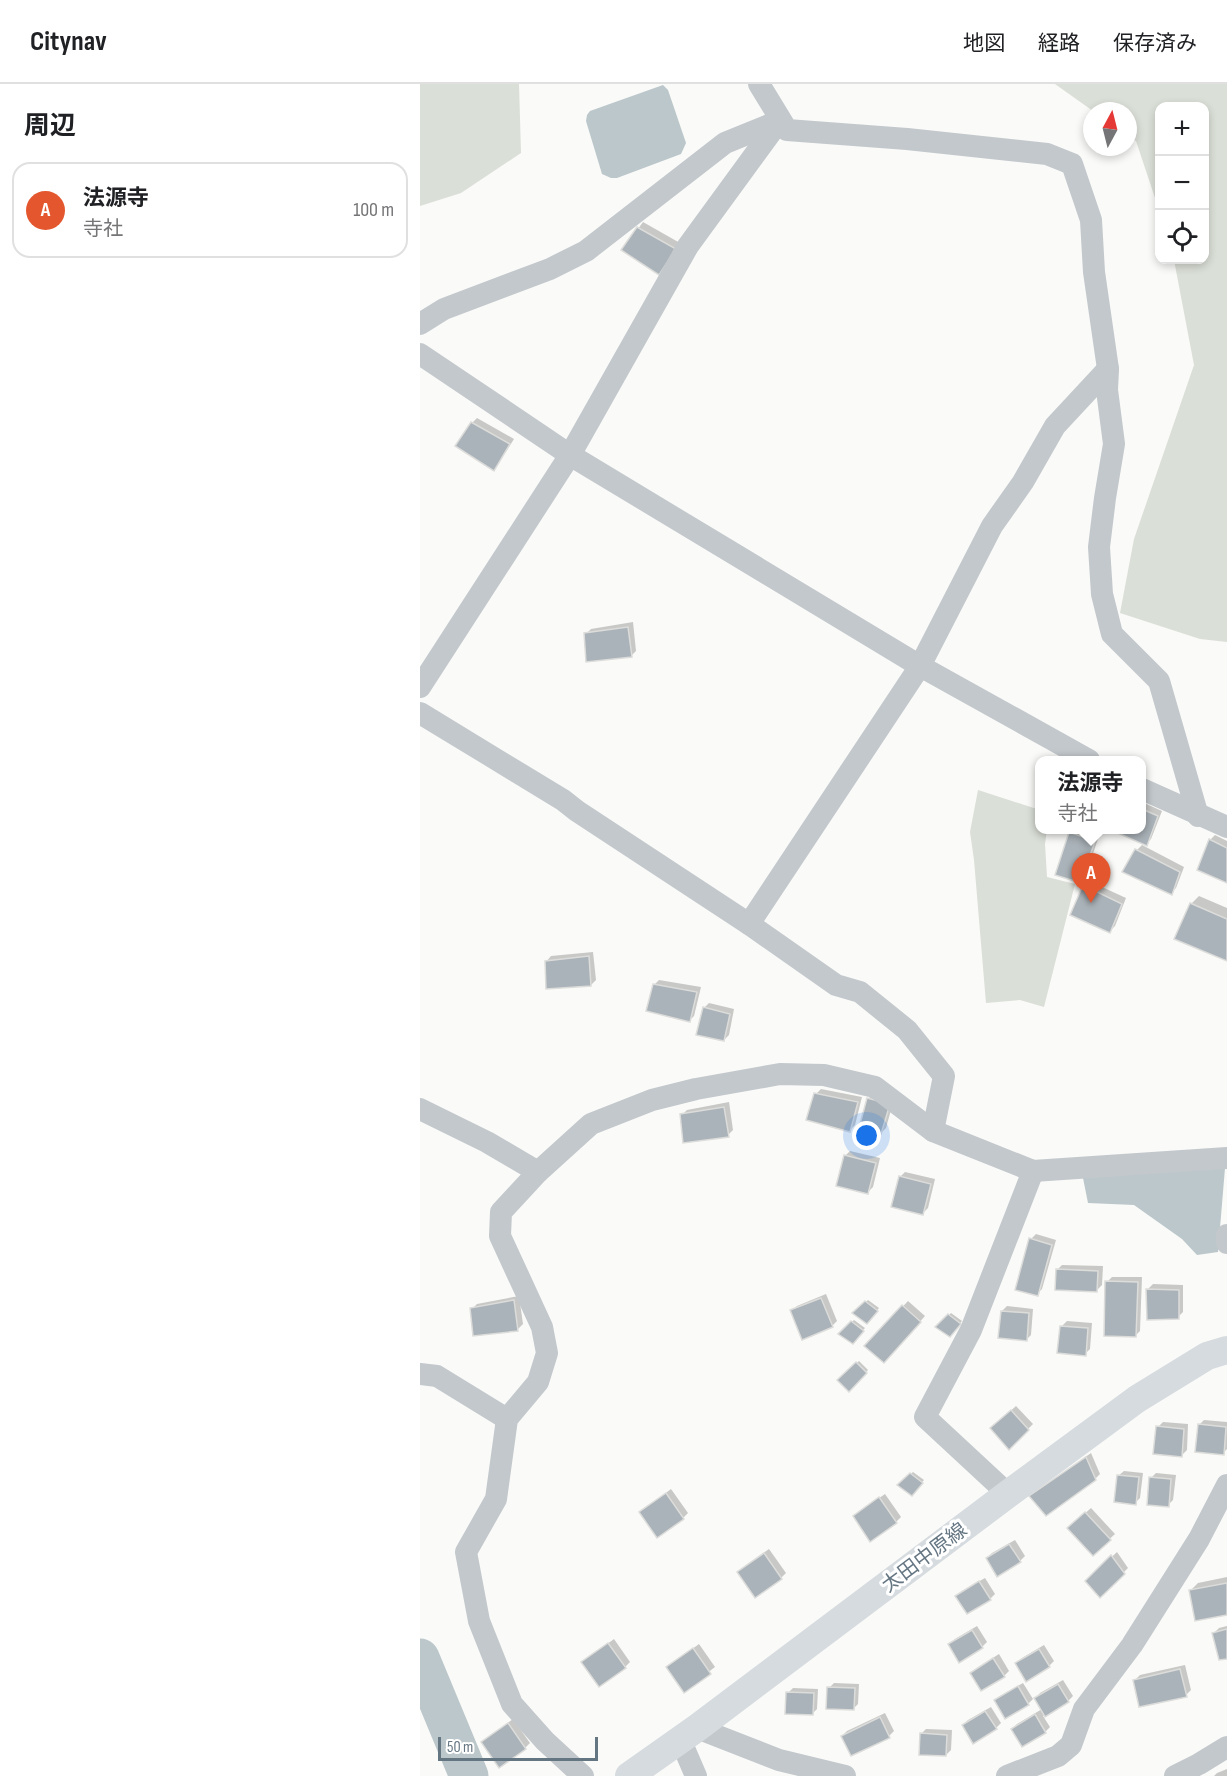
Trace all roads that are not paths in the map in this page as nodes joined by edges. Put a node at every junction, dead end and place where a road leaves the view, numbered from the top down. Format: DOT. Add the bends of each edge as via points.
graph roads {
  1 [pos="759,84"];
  2 [pos="780,120"];
  3 [pos="420,324"];
  4 [pos="420,354"];
  5 [pos="1108,369"];
  6 [pos="570,455"];
  7 [pos="920,666"];
  8 [pos="420,687"];
  9 [pos="420,713"];
  10 [pos="1082,756"];
  11 [pos="1146,791"];
  12 [pos="1198,816"];
  13 [pos="1227,827"];
  14 [pos="749,924"];
  15 [pos="420,1109"];
  16 [pos="933,1131"];
  17 [pos="1227,1158"];
  18 [pos="1033,1171"];
  19 [pos="538,1172"];
  20 [pos="1227,1235"];
  21 [pos="1227,1243"];
  22 [pos="1227,1350"];
  23 [pos="420,1374"];
  24 [pos="507,1419"];
  25 [pos="1227,1485"];
  26 [pos="1008,1494"];
  27 [pos="689,1734"];
  28 [pos="1227,1747"];
  29 [pos="1061,1766"];
  30 [pos="583,1776"];
  31 [pos="629,1776"];
  32 [pos="696,1776"];
  33 [pos="845,1776"];
  34 [pos="1007,1776"];
  35 [pos="1175,1776"];
  1 -- 2 [label="street"];
  2 -- 3 [label="street" via="725,143 586,251 550,269 444,309"];
  2 -- 5 [label="street" via="787,130 1047,154 1072,164 1091,220"];
  2 -- 6 [label="street" via="688,246"];
  4 -- 6 [label="street"];
  5 -- 7 [label="street" via="1055,426 992,526"];
  5 -- 12 [label="street" via="1114,444 1099,547 1102,594 1112,634 1160,681"];
  6 -- 7 [label="street"];
  6 -- 8 [label="street"];
  7 -- 10 [label="street"];
  7 -- 14 [label="street"];
  9 -- 14 [label="street" via="563,800"];
  11 -- 12 [label="street"];
  12 -- 13 [label="street"];
  14 -- 16 [label="street" via="836,985 860,992 907,1030 944,1076"];
  15 -- 19 [label="street"];
  16 -- 18 [label="street"];
  16 -- 19 [label="street" via="875,1087 824,1075 780,1074 696,1089 591,1124"];
  17 -- 18 [label="street"];
  18 -- 26 [label="street" via="971,1330 925,1417"];
  19 -- 24 [label="street" via="501,1212 500,1236 542,1327 547,1353 538,1382"];
  20 -- 21 [label="street"];
  22 -- 26 [label="main road, 太田中原線" via="1207,1356 1137,1399"];
  23 -- 24 [label="street" via="436,1376"];
  24 -- 30 [label="street" via="496,1499 466,1552 479,1621 512,1704"];
  25 -- 29 [label="street" via="1199,1539 1132,1645 1084,1709"];
  26 -- 27 [label="main road, 太田中原線"];
  27 -- 31 [label="main road, 太田中原線"];
  27 -- 32 [label="street"];
  27 -- 33 [label="street"];
  28 -- 35 [label="street"];
  29 -- 34 [label="street"];
}
